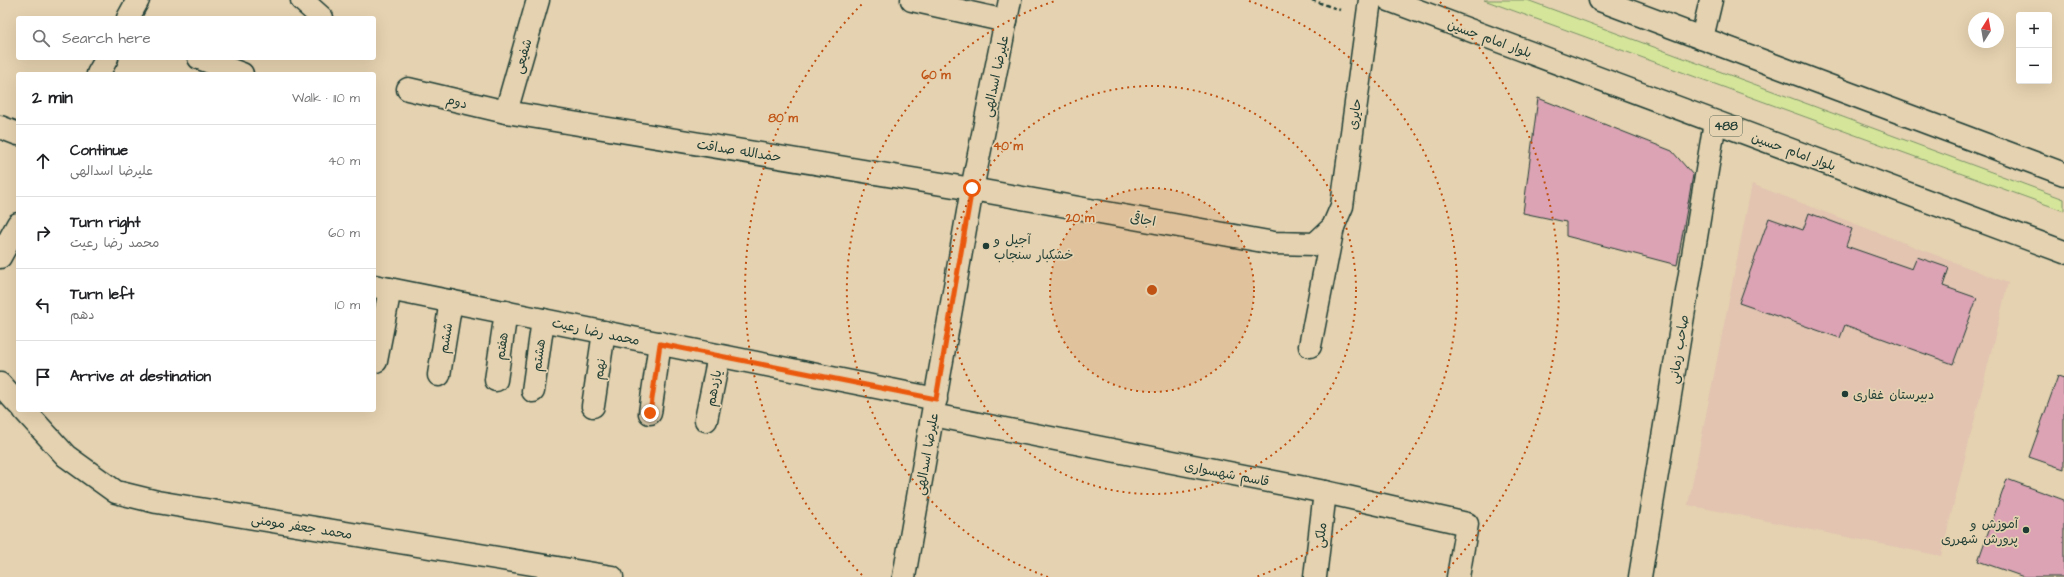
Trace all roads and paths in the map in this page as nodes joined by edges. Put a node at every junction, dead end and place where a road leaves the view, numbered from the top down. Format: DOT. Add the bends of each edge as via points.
graph roads {
  1 [pos="138,0"];
  2 [pos="302,0"];
  3 [pos="538,0"];
  4 [pos="912,0"];
  5 [pos="1010,0"];
  6 [pos="1370,0"];
  7 [pos="1388,0"];
  8 [pos="1600,0"];
  9 [pos="1711,0"];
  10 [pos="129,16"];
  11 [pos="320,16"];
  12 [pos="1006,21"];
  13 [pos="1702,38"];
  14 [pos="106,60"];
  15 [pos="204,60"];
  16 [pos="99,72"];
  17 [pos="237,72"];
  18 [pos="408,89"];
  19 [pos="506,112"];
  20 [pos="1715,122"];
  21 [pos="0,127"];
  22 [pos="16,133"];
  23 [pos="2064,174"];
  24 [pos="972,188"];
  25 [pos="1333,227"];
  26 [pos="16,228"];
  27 [pos="1314,244"];
  28 [pos="2064,252"];
  29 [pos="0,257"];
  30 [pos="382,287"];
  31 [pos="451,301"];
  32 [pos="506,312"];
  33 [pos="543,320"];
  34 [pos="604,332"];
  35 [pos="660,344"];
  36 [pos="1310,346"];
  37 [pos="719,356"];
  38 [pos="376,361"];
  39 [pos="439,375"];
  40 [pos="496,380"];
  41 [pos="0,384"];
  42 [pos="533,391"];
  43 [pos="16,402"];
  44 [pos="593,406"];
  45 [pos="934,407"];
  46 [pos="26,412"];
  47 [pos="650,413"];
  48 [pos="706,420"];
  49 [pos="1325,492"];
  50 [pos="612,577"];
  51 [pos="904,577"];
  52 [pos="1315,577"];
  53 [pos="1458,577"];
  54 [pos="1640,577"];
  1 -- 10 [label="street"];
  2 -- 11 [label="street"];
  3 -- 19 [label="street, شفیعی"];
  4 -- 12 [label="street"];
  5 -- 12 [label="street, علیرضا اسدالهی"];
  6 -- 25 [label="street, حایری" via="1342,206"];
  7 -- 20 [label="street, بلوار امام حسین / 488"];
  8 -- 13 [label="street"];
  9 -- 13 [label="street"];
  12 -- 24 [label="street, علیرضا اسدالهی"];
  13 -- 23 [label="street"];
  14 -- 16 [label="street"];
  15 -- 17 [label="street"];
  18 -- 19 [label="street, دوم"];
  19 -- 24 [label="street, حمدالله صداقت"];
  20 -- 28 [label="street, بلوار امام حسین / 488"];
  20 -- 54 [label="street, صاحب زمانی"];
  21 -- 22 [label="street"];
  24 -- 27 [label="street, اجاقی" via="1274,243"];
  24 -- 45 [label="street, علیرضا اسدالهی"];
  25 -- 27 [label="street, حایری"];
  25 -- 36 [label="street, حایری"];
  26 -- 29 [label="street"];
  30 -- 31 [label="street, محمد رضا رعیت"];
  30 -- 38 [label="street"];
  31 -- 32 [label="street, محمد رضا رعیت"];
  31 -- 39 [label="street, ششم"];
  32 -- 33 [label="street, محمد رضا رعیت"];
  32 -- 40 [label="street, هفتم"];
  33 -- 34 [label="street, محمد رضا رعیت"];
  33 -- 42 [label="street, هشتم"];
  34 -- 35 [label="street, محمد رضا رعیت"];
  34 -- 44 [label="street, نهم"];
  35 -- 37 [label="street, محمد رضا رعیت"];
  35 -- 47 [label="street"];
  37 -- 45 [label="street, محمد رضا رعیت"];
  37 -- 48 [label="street, یازدهم"];
  41 -- 43 [label="street"];
  45 -- 49 [label="street, قاسم شهسواری"];
  45 -- 51 [label="street, علیرضا اسدالهی"];
  46 -- 50 [label="street, محمد جعفر مومنی" via="66,456 116,492 157,502"];
  49 -- 52 [label="street, ملکی"];
  49 -- 53 [label="street, قاسم شهسواری" via="1467,524"];
}
